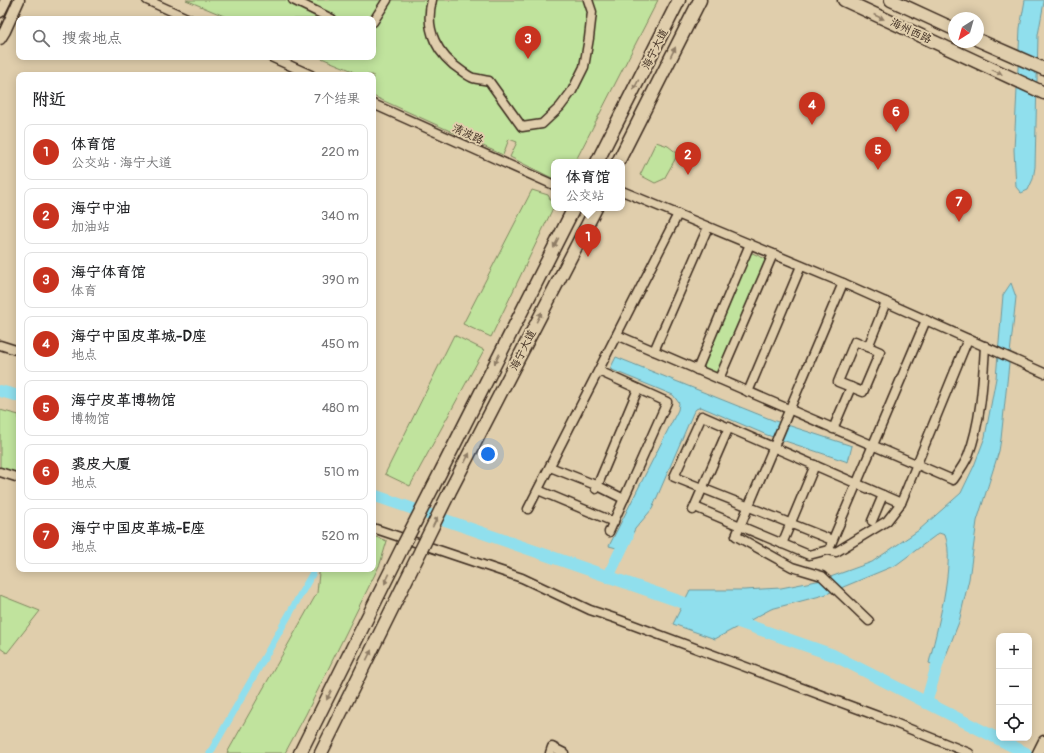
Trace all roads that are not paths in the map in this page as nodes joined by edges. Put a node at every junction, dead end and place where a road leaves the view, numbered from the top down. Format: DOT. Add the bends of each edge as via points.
graph roads {
  1 [pos="6,0"];
  2 [pos="19,0"];
  3 [pos="147,0"];
  4 [pos="294,0"];
  5 [pos="387,0"];
  6 [pos="432,0"];
  7 [pos="588,0"];
  8 [pos="679,0"];
  9 [pos="705,0"];
  10 [pos="844,0"];
  11 [pos="891,0"];
  12 [pos="697,4"];
  13 [pos="0,12"];
  14 [pos="182,16"];
  15 [pos="326,16"];
  16 [pos="376,17"];
  17 [pos="948,26"];
  18 [pos="0,40"];
  19 [pos="984,43"];
  20 [pos="278,60"];
  21 [pos="1044,69"];
  22 [pos="304,72"];
  23 [pos="1043,93"];
  24 [pos="376,105"];
  25 [pos="599,159"];
  26 [pos="620,159"];
  27 [pos="551,184"];
  28 [pos="625,192"];
  29 [pos="572,211"];
  30 [pos="594,211"];
  31 [pos="678,214"];
  32 [pos="708,227"];
  33 [pos="750,244"];
  34 [pos="773,254"];
  35 [pos="801,266"];
  36 [pos="843,283"];
  37 [pos="886,302"];
  38 [pos="926,320"];
  39 [pos="617,335"];
  40 [pos="968,339"];
  41 [pos="0,345"];
  42 [pos="868,347"];
  43 [pos="987,347"];
  44 [pos="16,350"];
  45 [pos="654,351"];
  46 [pos="697,370"];
  47 [pos="599,371"];
  48 [pos="1044,373"];
  49 [pos="719,379"];
  50 [pos="851,387"];
  51 [pos="638,389"];
  52 [pos="748,392"];
  53 [pos="788,413"];
  54 [pos="729,427"];
  55 [pos="833,429"];
  56 [pos="872,446"];
  57 [pos="774,447"];
  58 [pos="815,465"];
  59 [pos="916,465"];
  60 [pos="550,467"];
  61 [pos="0,472"];
  62 [pos="16,477"];
  63 [pos="856,483"];
  64 [pos="597,487"];
  65 [pos="703,488"];
  66 [pos="538,490"];
  67 [pos="883,495"];
  68 [pos="624,499"];
  69 [pos="901,503"];
  70 [pos="748,506"];
  71 [pos="528,509"];
  72 [pos="872,521"];
  73 [pos="614,522"];
  74 [pos="790,523"];
  75 [pos="740,527"];
  76 [pos="376,529"];
  77 [pos="609,532"];
  78 [pos="832,540"];
  79 [pos="782,544"];
  80 [pos="828,550"];
  81 [pos="869,621"];
  82 [pos="1044,741"];
  83 [pos="551,750"];
  84 [pos="300,753"];
  85 [pos="321,753"];
  86 [pos="564,753"];
  87 [pos="969,753"];
  88 [pos="1038,753"];
  1 -- 13 [label="main road"];
  2 -- 18 [label="main road"];
  3 -- 14 [label="street"];
  4 -- 15 [label="street"];
  5 -- 16 [label="street"];
  6 -- 7 [label="street" via="430,28 436,46 453,66 472,78 489,81 522,127 542,124 572,91 584,67 592,12"];
  8 -- 25 [label="highway, 海宁大道, one-way"];
  9 -- 12 [label="highway"];
  10 -- 23 [label="highway, 海州西路, one-way"];
  11 -- 17 [label="highway, 海州西路"];
  26 -- 12 [label="highway, 海宁大道, one-way"];
  19 -- 21 [label="highway"];
  20 -- 22 [label="street"];
  24 -- 27 [label="street, 清波路"];
  28 -- 31 [label="street"];
  29 -- 84 [label="highway, 海宁大道, one-way, bridge"];
  85 -- 30 [label="highway, 海宁大道, one-way, bridge" via="421,550"];
  31 -- 32 [label="street"];
  31 -- 39 [label="street"];
  32 -- 33 [label="street"];
  32 -- 45 [label="street"];
  33 -- 34 [label="street"];
  33 -- 46 [label="street"];
  34 -- 35 [label="street"];
  34 -- 49 [label="street"];
  35 -- 36 [label="street"];
  35 -- 52 [label="street"];
  36 -- 37 [label="street"];
  36 -- 53 [label="street"];
  37 -- 38 [label="street"];
  37 -- 42 [label="street"];
  38 -- 40 [label="street"];
  38 -- 56 [label="street"];
  39 -- 45 [label="street"];
  39 -- 47 [label="street"];
  40 -- 43 [label="street"];
  40 -- 59 [label="street"];
  41 -- 44 [label="street"];
  42 -- 50 [label="street" via="880,352 863,392"];
  42 -- 50 [label="street" via="855,341 838,382"];
  43 -- 48 [label="street"];
  43 -- 59 [label="street" via="977,423 967,457 953,480"];
  45 -- 46 [label="street"];
  46 -- 49 [label="street"];
  47 -- 51 [label="street"];
  47 -- 60 [label="street"];
  49 -- 52 [label="street"];
  50 -- 55 [label="street"];
  51 -- 64 [label="street"];
  51 -- 68 [label="street" via="667,402"];
  52 -- 53 [label="street"];
  53 -- 55 [label="street"];
  53 -- 57 [label="street"];
  54 -- 57 [label="street"];
  54 -- 65 [label="street"];
  54 -- 65 [label="street" via="702,416 674,477"];
  55 -- 56 [label="street"];
  56 -- 59 [label="street"];
  56 -- 63 [label="street"];
  57 -- 58 [label="street"];
  57 -- 70 [label="street"];
  58 -- 63 [label="street"];
  58 -- 74 [label="street"];
  59 -- 69 [label="street"];
  60 -- 64 [label="street"];
  60 -- 66 [label="street"];
  61 -- 62 [label="street"];
  63 -- 67 [label="street"];
  63 -- 78 [label="street"];
  64 -- 68 [label="street"];
  65 -- 70 [label="street"];
  65 -- 75 [label="street" via="694,508"];
  66 -- 71 [label="street"];
  66 -- 73 [label="street"];
  67 -- 69 [label="street"];
  67 -- 72 [label="street"];
  68 -- 73 [label="street"];
  69 -- 80 [label="street" via="887,522 836,552"];
  70 -- 74 [label="street"];
  70 -- 75 [label="street"];
  73 -- 77 [label="street"];
  74 -- 78 [label="street"];
  74 -- 79 [label="street"];
  75 -- 79 [label="street"];
  75 -- 81 [label="street" via="736,536 792,567 822,576"];
  76 -- 87 [label="street" via="522,578 590,610 880,717"];
  78 -- 80 [label="street"];
  79 -- 80 [label="street" via="809,555"];
  82 -- 88 [label="main road"];
  83 -- 86 [label="street"];
}
